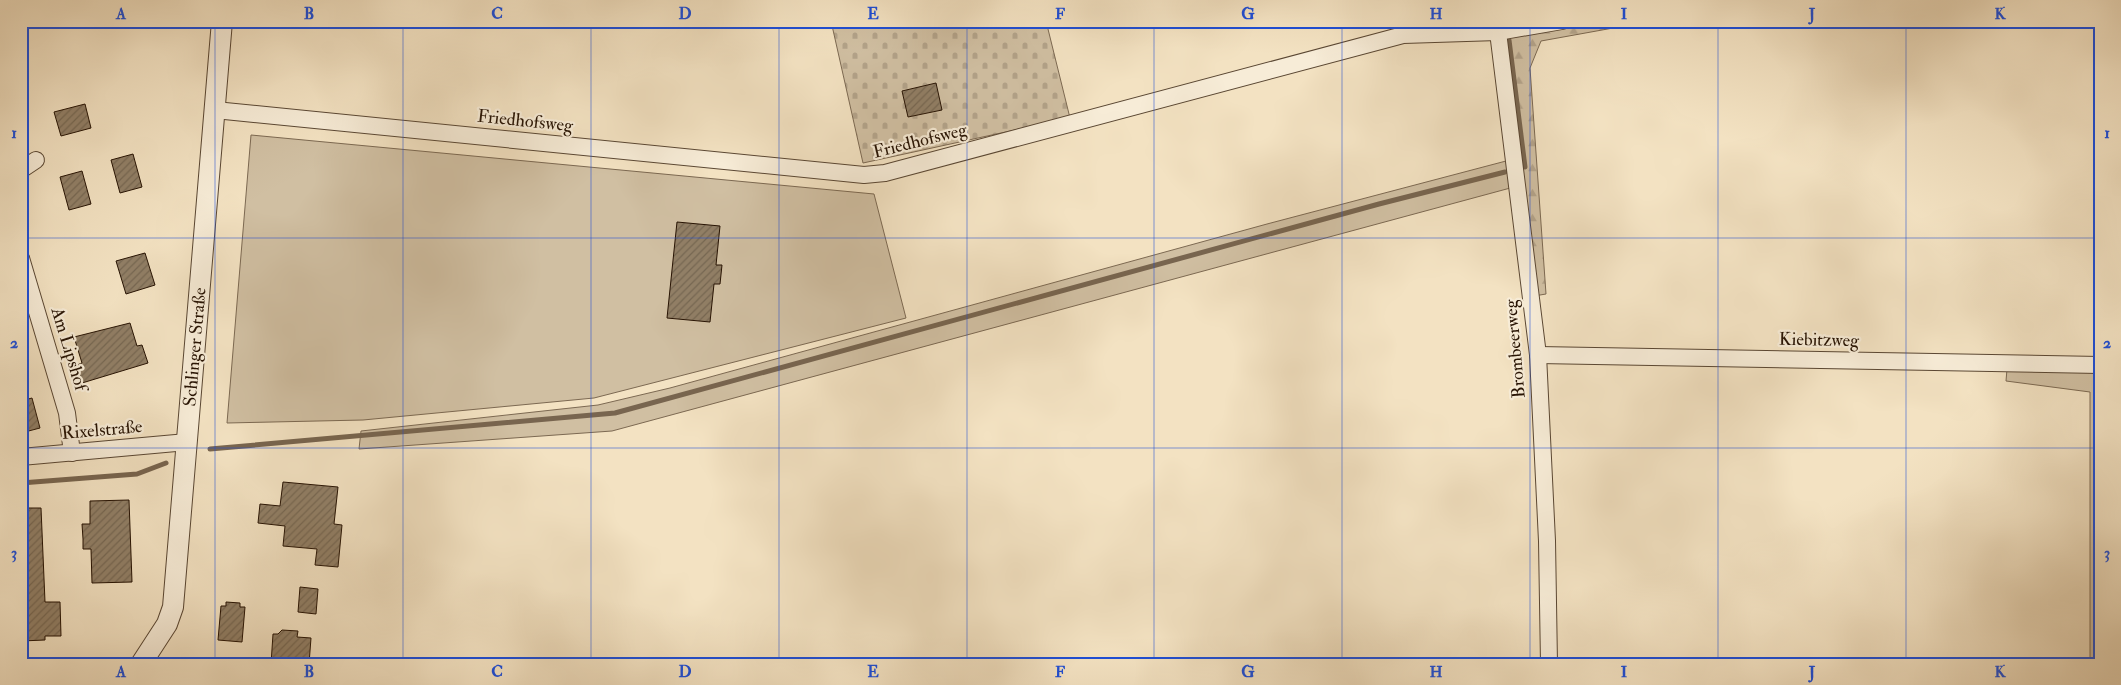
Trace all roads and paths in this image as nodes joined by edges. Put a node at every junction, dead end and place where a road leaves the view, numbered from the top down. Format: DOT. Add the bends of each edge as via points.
graph roads {
  1 [pos="222,21"];
  2 [pos="1562,21"];
  3 [pos="1400,28"];
  4 [pos="1498,32"];
  5 [pos="215,110"];
  6 [pos="36,160"];
  7 [pos="21,170"];
  8 [pos="21,258"];
  9 [pos="1538,355"];
  10 [pos="2100,366"];
  11 [pos="187,442"];
  12 [pos="72,453"];
  13 [pos="21,457"];
  14 [pos="141,664"];
  15 [pos="1549,664"];
  1 -- 5 [label="street, Schlinger Straße"];
  2 -- 4 [label="street, Friedhofsweg"];
  3 -- 4 [label="street, Friedhofsweg"];
  3 -- 5 [label="street, Friedhofsweg" via="885,173 864,175"];
  4 -- 9 [label="street, Brombeerweg"];
  5 -- 11 [label="street, Schlinger Straße"];
  6 -- 7 [label="street"];
  8 -- 12 [label="street, Am Lipshof" via="67,413"];
  9 -- 10 [label="street, Kiebitzweg"];
  9 -- 15 [label="street, Brombeerweg"];
  11 -- 12 [label="street, Rixelstraße"];
  11 -- 14 [label="street, Schlinger Straße" via="173,607 167,624"];
  12 -- 13 [label="street, Rixelstraße"];
}
